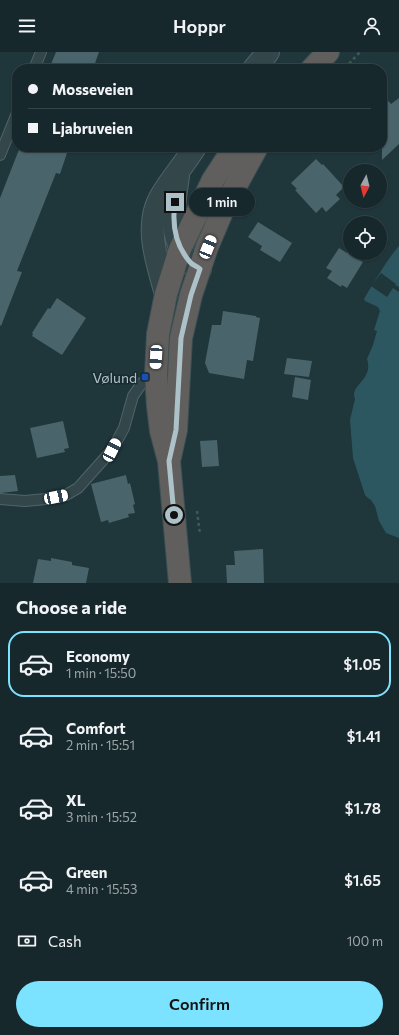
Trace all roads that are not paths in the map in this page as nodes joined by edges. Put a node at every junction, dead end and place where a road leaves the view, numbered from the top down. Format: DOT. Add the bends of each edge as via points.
graph roads {
  1 [pos="41,52"];
  2 [pos="328,52"];
  3 [pos="36,64"];
  4 [pos="317,64"];
  5 [pos="12,125"];
  6 [pos="192,152"];
  7 [pos="231,152"];
  8 [pos="254,152"];
  9 [pos="0,154"];
  10 [pos="179,170"];
  11 [pos="180,248"];
  12 [pos="200,269"];
  13 [pos="166,294"];
  14 [pos="156,375"];
  15 [pos="169,461"];
  16 [pos="0,499"];
  17 [pos="180,583"];
  1 -- 3 [label="lane"];
  2 -- 4 [label="highway"];
  5 -- 9 [label="lane"];
  6 -- 10 [label="street"];
  7 -- 11 [label="highway" via="213,180"];
  8 -- 12 [label="highway" via="224,207"];
  10 -- 11 [label="street" via="173,220"];
  10 -- 13 [label="street" via="160,199 154,219 155,250"];
  11 -- 12 [label="street" via="190,263"];
  11 -- 13 [label="highway"];
  12 -- 15 [label="highway" via="181,338 176,430"];
  13 -- 14 [label="highway" via="158,334"];
  14 -- 15 [label="highway" via="161,431"];
  14 -- 16 [label="lane" via="142,383 133,396 124,428 112,450 78,488 66,495 46,499"];
  15 -- 17 [label="highway"];
}
